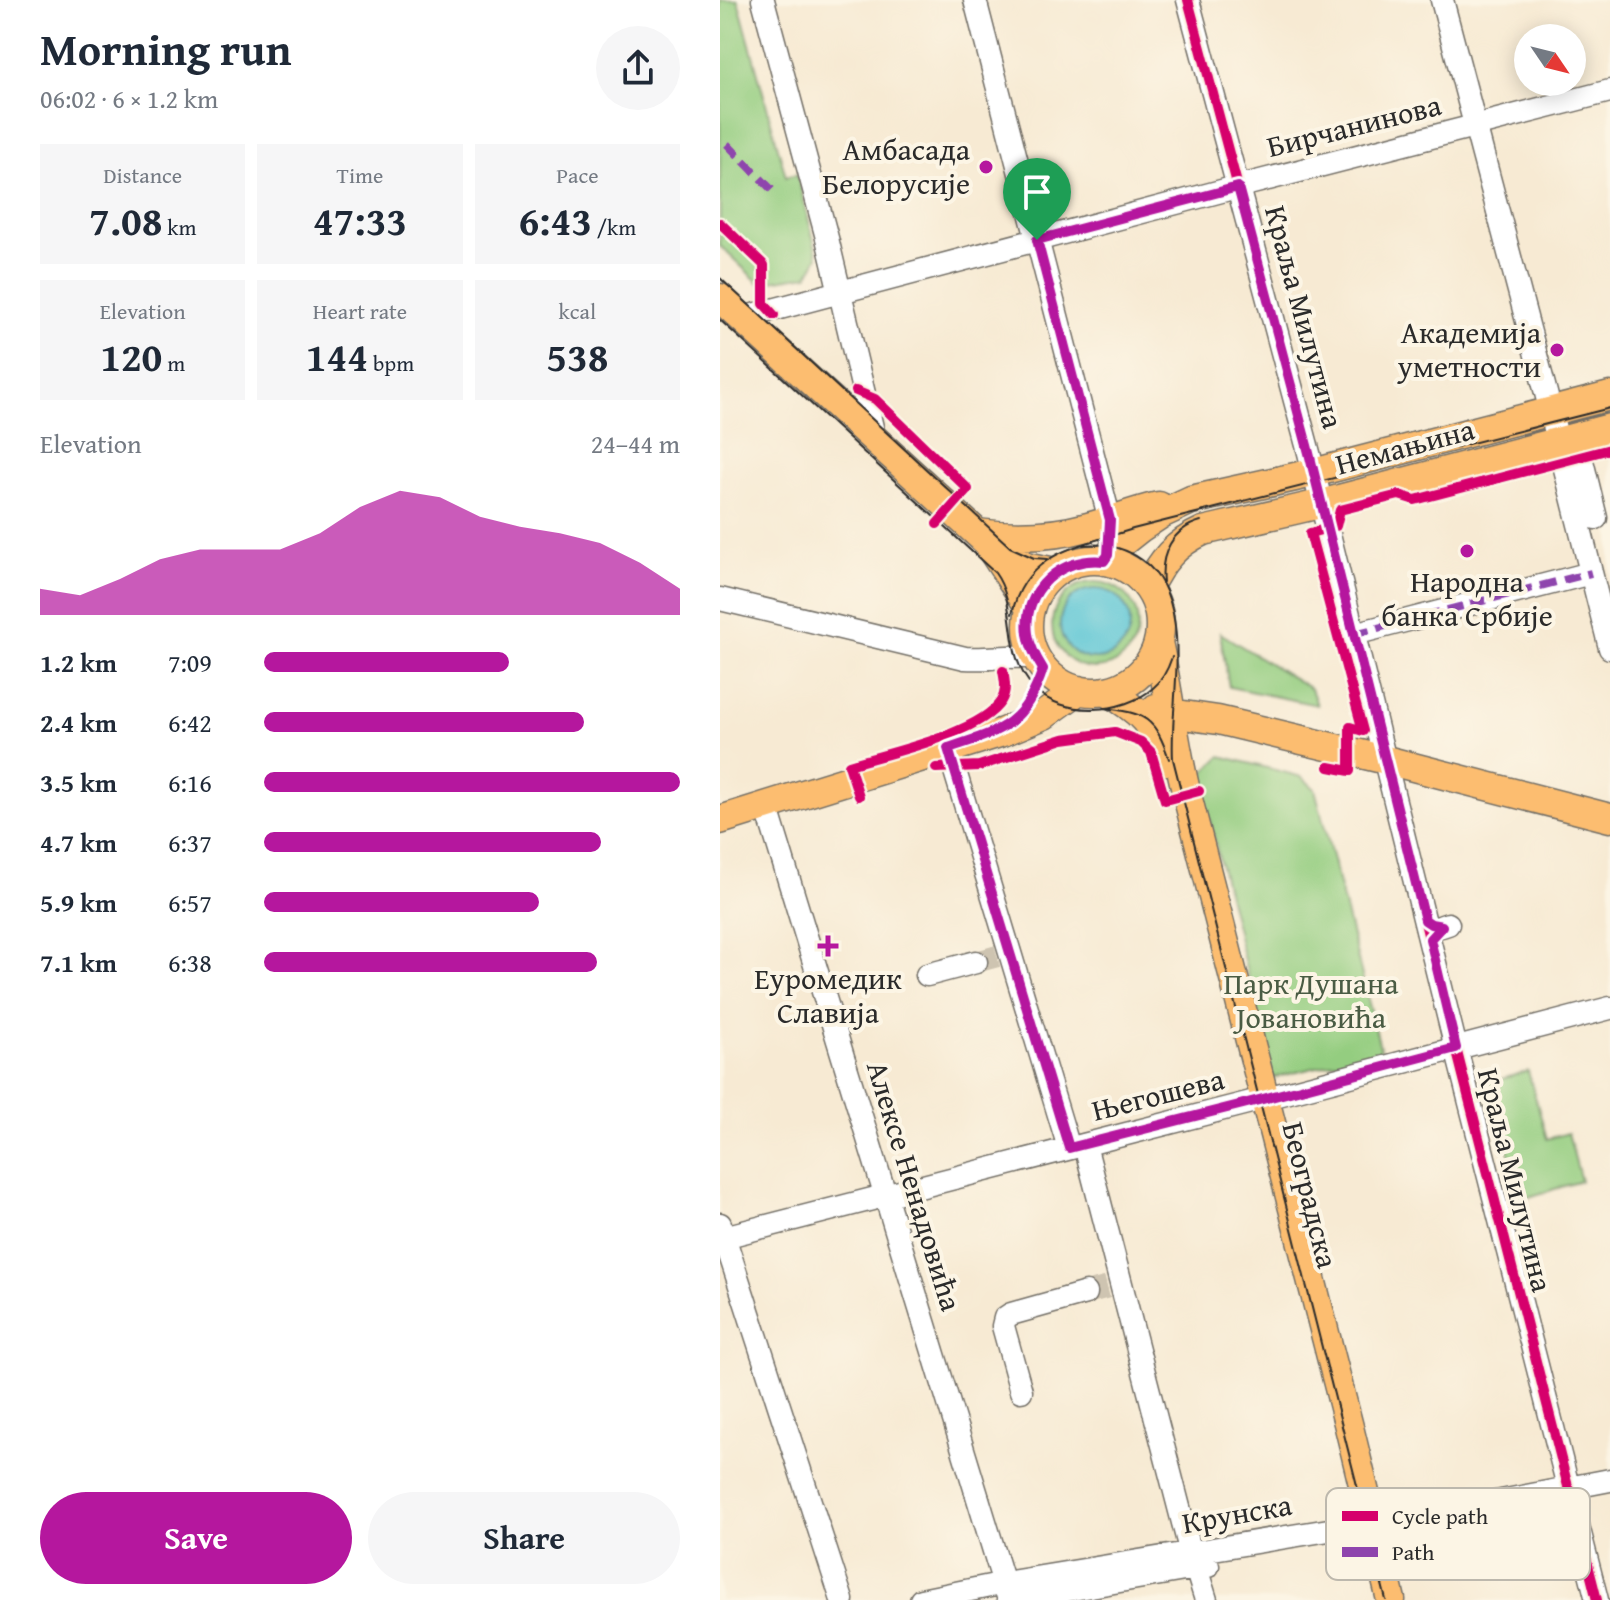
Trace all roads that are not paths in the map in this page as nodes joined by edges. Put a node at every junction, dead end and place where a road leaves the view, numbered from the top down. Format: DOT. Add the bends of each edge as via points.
graph roads {
  1 [pos="763,0"];
  2 [pos="975,0"];
  3 [pos="1188,0"];
  4 [pos="1442,0"];
  5 [pos="1610,91"];
  6 [pos="1476,126"];
  7 [pos="1238,187"];
  8 [pos="1037,240"];
  9 [pos="839,292"];
  10 [pos="720,298"];
  11 [pos="742,318"];
  12 [pos="1610,396"];
  13 [pos="1551,412"];
  14 [pos="1610,428"];
  15 [pos="1567,439"];
  16 [pos="875,440"];
  17 [pos="1313,473"];
  18 [pos="1191,500"];
  19 [pos="1320,504"];
  20 [pos="1596,518"];
  21 [pos="1110,520"];
  22 [pos="983,538"];
  23 [pos="1106,558"];
  24 [pos="1055,572"];
  25 [pos="1591,573"];
  26 [pos="1148,588"];
  27 [pos="720,599"];
  28 [pos="1030,608"];
  29 [pos="1354,634"];
  30 [pos="1158,642"];
  31 [pos="1610,648"];
  32 [pos="1040,663"];
  33 [pos="1166,679"];
  34 [pos="1101,689"];
  35 [pos="1170,713"];
  36 [pos="1218,720"];
  37 [pos="986,736"];
  38 [pos="948,748"];
  39 [pos="1176,752"];
  40 [pos="1386,760"];
  41 [pos="766,805"];
  42 [pos="1610,818"];
  43 [pos="720,820"];
  44 [pos="976,962"];
  45 [pos="927,975"];
  46 [pos="1610,1008"];
  47 [pos="1456,1048"];
  48 [pos="1258,1101"];
  49 [pos="1077,1146"];
  50 [pos="886,1197"];
  51 [pos="721,1233"];
  52 [pos="1086,1293"];
  53 [pos="1021,1391"];
  54 [pos="1610,1480"];
  55 [pos="1359,1488"];
  56 [pos="1570,1488"];
  57 [pos="1326,1536"];
  58 [pos="1194,1560"];
  59 [pos="1590,1571"];
  60 [pos="1372,1580"];
  61 [pos="1384,1580"];
  62 [pos="1008,1596"];
  63 [pos="842,1600"];
  64 [pos="921,1600"];
  65 [pos="1206,1600"];
  66 [pos="1375,1600"];
  67 [pos="1391,1600"];
  68 [pos="1597,1600"];
  1 -- 9 [label="street"];
  2 -- 8 [label="street"];
  3 -- 7 [label="street, Краља Милутина"];
  4 -- 6 [label="street"];
  5 -- 6 [label="street, Бирчанинова"];
  6 -- 7 [label="street, Бирчанинова"];
  6 -- 13 [label="street"];
  7 -- 8 [label="street, Бирчанинова"];
  7 -- 17 [label="street, Краља Милутина"];
  8 -- 9 [label="street, Бирчанинова"];
  8 -- 21 [label="street"];
  9 -- 11 [label="street, Бирчанинова"];
  9 -- 16 [label="street"];
  10 -- 11 [label="main road"];
  11 -- 16 [label="main road"];
  12 -- 13 [label="main road, Немањина"];
  13 -- 15 [label="street"];
  13 -- 17 [label="main road, Немањина"];
  14 -- 15 [label="main road, Немањина"];
  15 -- 19 [label="main road, Немањина"];
  15 -- 20 [label="street"];
  15 -- 25 [label="street"];
  16 -- 22 [label="main road"];
  17 -- 18 [label="main road, Немањина"];
  17 -- 19 [label="street, Краља Милутина"];
  18 -- 21 [label="main road"];
  18 -- 23 [label="main road, Немањина" via="1140,528"];
  19 -- 26 [label="main road, Немањина" via="1189,537 1163,560"];
  19 -- 29 [label="street, Краља Милутина"];
  21 -- 22 [label="main road" via="1058,534"];
  21 -- 23 [label="street"];
  22 -- 24 [label="main road" via="1026,566"];
  22 -- 28 [label="main road"];
  23 -- 24 [label="main road"];
  23 -- 26 [label="main road"];
  24 -- 28 [label="main road"];
  25 -- 29 [label="street"];
  25 -- 31 [label="street"];
  26 -- 30 [label="main road" via="1159,614"];
  27 -- 32 [label="street" via="965,658 1016,656"];
  28 -- 32 [label="main road" via="1028,633"];
  29 -- 40 [label="street, Краља Милутина"];
  30 -- 33 [label="main road, Београдска"];
  30 -- 34 [label="main road" via="1132,679"];
  32 -- 34 [label="main road" via="1057,681"];
  32 -- 37 [label="main road" via="1036,691 1025,710"];
  33 -- 35 [label="main road, Београдска"];
  33 -- 36 [label="main road" via="1195,708"];
  34 -- 35 [label="main road"];
  34 -- 37 [label="main road"];
  34 -- 48 [label="main road, Београдска" via="1148,722 1161,745"];
  35 -- 36 [label="main road"];
  35 -- 39 [label="main road, Београдска"];
  36 -- 39 [label="main road" via="1190,733"];
  36 -- 40 [label="main road"];
  37 -- 38 [label="main road"];
  38 -- 41 [label="main road"];
  38 -- 49 [label="street" via="1004,954"];
  39 -- 48 [label="main road, Београдска"];
  40 -- 42 [label="main road"];
  40 -- 47 [label="street, Краља Милутина" via="1436,927"];
  41 -- 43 [label="main road"];
  41 -- 50 [label="street, Алексе Ненадовића"];
  44 -- 45 [label="street"];
  46 -- 47 [label="street, Његошева"];
  47 -- 48 [label="street, Његошева"];
  47 -- 56 [label="street, Краља Милутина"];
  48 -- 49 [label="street, Његошева"];
  48 -- 55 [label="main road, Београдска" via="1349,1427"];
  49 -- 50 [label="street, Његошева"];
  49 -- 58 [label="street"];
  50 -- 51 [label="street, Његошева"];
  50 -- 62 [label="street, Алексе Ненадовића"];
  51 -- 63 [label="street"];
  52 -- 53 [label="street" via="1005,1318"];
  54 -- 56 [label="street, Крунска"];
  57 -- 58 [label="street, Крунска"];
  58 -- 62 [label="street, Крунска"];
  58 -- 65 [label="street"];
  59 -- 68 [label="street, Краља Милутина"];
  60 -- 66 [label="main road, Београдска"];
  61 -- 67 [label="main road, Београдска"];
  62 -- 64 [label="street, Крунска"];
}
